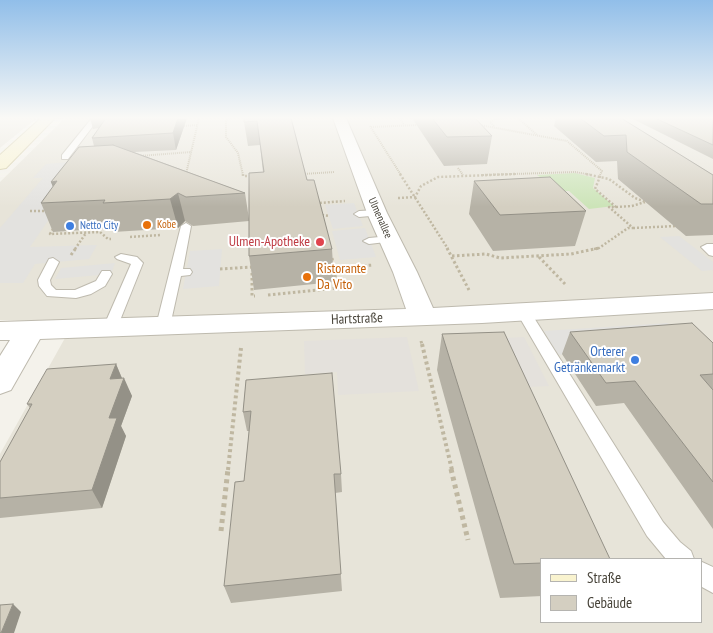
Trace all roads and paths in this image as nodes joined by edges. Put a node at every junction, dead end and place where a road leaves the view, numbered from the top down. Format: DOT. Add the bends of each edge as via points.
graph roads {
  1 [pos="18,148"];
  2 [pos="74,148"];
  3 [pos="192,148"];
  4 [pos="234,148"];
  5 [pos="351,148"];
  6 [pos="384,148"];
  7 [pos="574,148"];
  8 [pos="191,152"];
  9 [pos="68,155"];
  10 [pos="135,156"];
  11 [pos="0,164"];
  12 [pos="458,168"];
  13 [pos="360,170"];
  14 [pos="303,174"];
  15 [pos="463,175"];
  16 [pos="256,177"];
  17 [pos="600,177"];
  18 [pos="184,181"];
  19 [pos="416,197"];
  20 [pos="616,207"];
  21 [pos="369,209"];
  22 [pos="30,211"];
  23 [pos="56,211"];
  24 [pos="322,215"];
  25 [pos="329,216"];
  26 [pos="186,226"];
  27 [pos="677,226"];
  28 [pos="55,227"];
  29 [pos="633,228"];
  30 [pos="86,233"];
  31 [pos="162,235"];
  32 [pos="116,238"];
  33 [pos="125,238"];
  34 [pos="390,239"];
  35 [pos="370,241"];
  36 [pos="713,247"];
  37 [pos="713,253"];
  38 [pos="121,256"];
  39 [pos="452,256"];
  40 [pos="252,259"];
  41 [pos="67,261"];
  42 [pos="53,262"];
  43 [pos="252,267"];
  44 [pos="334,268"];
  45 [pos="220,269"];
  46 [pos="106,274"];
  47 [pos="702,301"];
  48 [pos="524,313"];
  49 [pos="482,315"];
  50 [pos="419,317"];
  51 [pos="713,322"];
  52 [pos="244,323"];
  53 [pos="163,326"];
  54 [pos="110,328"];
  55 [pos="31,330"];
  56 [pos="0,331"];
  57 [pos="0,382"];
  58 [pos="221,531"];
  59 [pos="468,540"];
  60 [pos="682,558"];
  1 -- 11 [label="main road"];
  2 -- 9 [label="lane"];
  3 -- 8 [label="path"];
  4 -- 16 [label="path" via="243,176"];
  5 -- 13 [label="street, Ulmenallee"];
  6 -- 19 [label="path"];
  7 -- 17 [label="path" via="602,171"];
  8 -- 10 [label="path"];
  8 -- 18 [label="path"];
  12 -- 15 [label="path"];
  13 -- 14 [label="path"];
  13 -- 21 [label="street, Ulmenallee"];
  15 -- 17 [label="path" via="575,172"];
  15 -- 19 [label="path" via="438,176 421,186"];
  17 -- 20 [label="path" via="595,189"];
  17 -- 20 [label="path" via="609,179 646,202"];
  19 -- 21 [label="path"];
  19 -- 39 [label="path"];
  20 -- 29 [label="path" via="610,207"];
  21 -- 34 [label="street, Ulmenallee"];
  22 -- 23 [label="path"];
  24 -- 25 [label="path"];
  26 -- 53 [label="lane" via="181,272"];
  27 -- 29 [label="path"];
  28 -- 30 [label="path" via="50,234"];
  29 -- 39 [label="path" via="628,228 599,248 570,254 500,258 486,254"];
  30 -- 32 [label="path" via="100,232 108,239"];
  30 -- 41 [label="path"];
  31 -- 33 [label="path"];
  34 -- 35 [label="lane"];
  34 -- 50 [label="street, Ulmenallee" via="405,272"];
  36 -- 37 [label="lane" via="707,247"];
  38 -- 54 [label="lane" via="137,263"];
  39 -- 49 [label="path"];
  40 -- 43 [label="path"];
  42 -- 46 [label="lane" via="44,280 52,293 68,295 86,291 101,283"];
  43 -- 44 [label="path" via="252,296 337,288"];
  43 -- 45 [label="path"];
  47 -- 48 [label="street, Hartstraße"];
  47 -- 51 [label="street"];
  48 -- 49 [label="street, Hartstraße"];
  48 -- 60 [label="lane" via="655,529"];
  49 -- 50 [label="street, Hartstraße"];
  50 -- 52 [label="street, Hartstraße"];
  50 -- 59 [label="path"];
  52 -- 53 [label="street, Hartstraße"];
  52 -- 58 [label="path"];
  53 -- 54 [label="street, Hartstraße"];
  54 -- 55 [label="street, Hartstraße"];
  55 -- 56 [label="street, Hartstraße"];
  55 -- 57 [label="street"];
}
